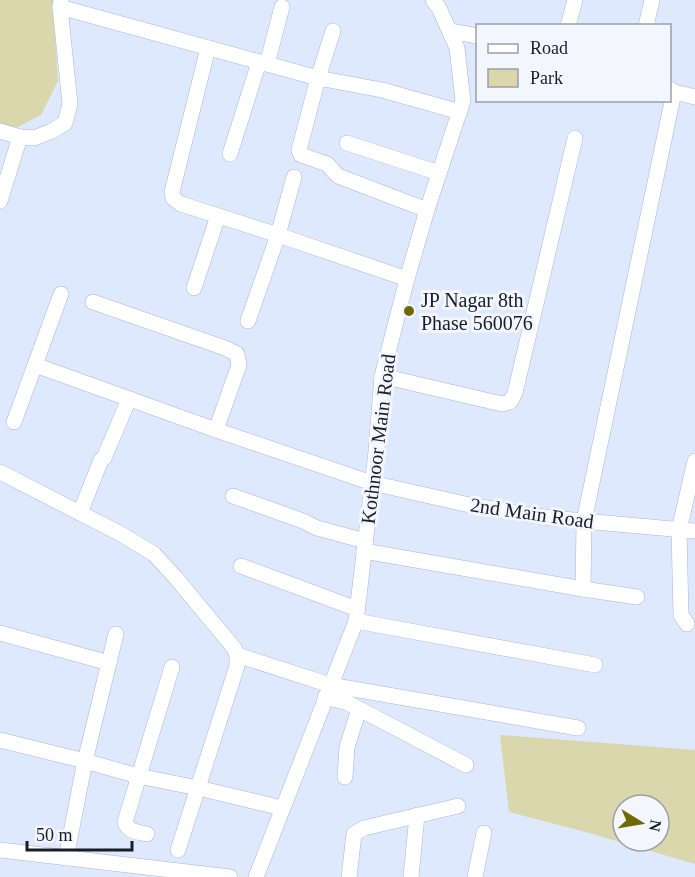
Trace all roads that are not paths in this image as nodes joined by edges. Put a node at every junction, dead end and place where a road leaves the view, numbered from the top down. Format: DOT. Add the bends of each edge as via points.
graph roads {
  1 [pos="433,0"];
  2 [pos="575,0"];
  3 [pos="652,0"];
  4 [pos="61,4"];
  5 [pos="282,7"];
  6 [pos="569,24"];
  7 [pos="646,24"];
  8 [pos="333,30"];
  9 [pos="450,31"];
  10 [pos="476,36"];
  11 [pos="208,48"];
  12 [pos="263,63"];
  13 [pos="318,78"];
  14 [pos="672,91"];
  15 [pos="695,97"];
  16 [pos="670,102"];
  17 [pos="460,112"];
  18 [pos="0,131"];
  19 [pos="20,137"];
  20 [pos="575,138"];
  21 [pos="347,143"];
  22 [pos="230,154"];
  23 [pos="439,173"];
  24 [pos="294,177"];
  25 [pos="0,201"];
  26 [pos="427,210"];
  27 [pos="218,216"];
  28 [pos="278,235"];
  29 [pos="407,279"];
  30 [pos="194,288"];
  31 [pos="61,294"];
  32 [pos="93,302"];
  33 [pos="248,321"];
  34 [pos="35,365"];
  35 [pos="382,376"];
  36 [pos="129,399"];
  37 [pos="14,422"];
  38 [pos="216,430"];
  39 [pos="695,461"];
  40 [pos="0,472"];
  41 [pos="372,483"];
  42 [pos="233,496"];
  43 [pos="80,513"];
  44 [pos="584,521"];
  45 [pos="679,530"];
  46 [pos="695,531"];
  47 [pos="364,546"];
  48 [pos="241,566"];
  49 [pos="583,589"];
  50 [pos="637,597"];
  51 [pos="356,615"];
  52 [pos="687,624"];
  53 [pos="0,633"];
  54 [pos="116,634"];
  55 [pos="237,655"];
  56 [pos="109,663"];
  57 [pos="595,665"];
  58 [pos="172,667"];
  59 [pos="328,691"];
  60 [pos="359,709"];
  61 [pos="578,728"];
  62 [pos="0,740"];
  63 [pos="85,761"];
  64 [pos="466,765"];
  65 [pos="138,776"];
  66 [pos="345,777"];
  67 [pos="198,788"];
  68 [pos="458,806"];
  69 [pos="282,808"];
  70 [pos="417,816"];
  71 [pos="484,833"];
  72 [pos="147,834"];
  73 [pos="0,850"];
  74 [pos="178,850"];
  75 [pos="66,858"];
  76 [pos="230,877"];
  77 [pos="256,877"];
  78 [pos="349,877"];
  79 [pos="411,877"];
  80 [pos="475,877"];
  1 -- 9 [label="street, Kothnoor Main Road"];
  2 -- 6 [label="street"];
  3 -- 7 [label="street"];
  4 -- 11 [label="street"];
  4 -- 19 [label="street" via="70,104 64,123 52,131 34,138"];
  5 -- 12 [label="street"];
  8 -- 13 [label="street"];
  9 -- 10 [label="street"];
  9 -- 17 [label="street, Kothnoor Main Road" via="457,48 463,101"];
  11 -- 12 [label="street"];
  11 -- 27 [label="street" via="172,192 181,204"];
  12 -- 13 [label="street"];
  12 -- 22 [label="street"];
  13 -- 17 [label="street" via="382,90"];
  13 -- 26 [label="street" via="299,150 301,155 327,164 338,176"];
  14 -- 15 [label="street"];
  16 -- 44 [label="street"];
  17 -- 23 [label="street, Kothnoor Main Road"];
  18 -- 19 [label="street"];
  19 -- 25 [label="street"];
  20 -- 35 [label="street" via="510,402 502,404"];
  21 -- 23 [label="street"];
  23 -- 26 [label="street, Kothnoor Main Road"];
  24 -- 28 [label="street"];
  26 -- 29 [label="street, Kothnoor Main Road"];
  27 -- 28 [label="street"];
  27 -- 30 [label="street"];
  28 -- 29 [label="street"];
  28 -- 33 [label="street"];
  29 -- 35 [label="street, Kothnoor Main Road"];
  31 -- 34 [label="street"];
  32 -- 38 [label="street" via="237,354 238,365"];
  34 -- 36 [label="street, 2nd Main Road"];
  34 -- 37 [label="street"];
  35 -- 41 [label="street, Kothnoor Main Road"];
  36 -- 38 [label="street, 2nd Main Road"];
  36 -- 43 [label="street"];
  38 -- 41 [label="street, 2nd Main Road"];
  39 -- 45 [label="street"];
  40 -- 43 [label="street"];
  41 -- 44 [label="street, 2nd Main Road" via="474,506"];
  41 -- 47 [label="street, Kothnoor Main Road"];
  42 -- 47 [label="street"];
  43 -- 55 [label="street" via="154,554"];
  44 -- 45 [label="street, 2nd Main Road"];
  44 -- 49 [label="street"];
  45 -- 46 [label="street, 2nd Main Road"];
  45 -- 52 [label="street" via="681,615"];
  47 -- 49 [label="street"];
  47 -- 51 [label="street, Kothnoor Main Road"];
  48 -- 51 [label="street"];
  49 -- 50 [label="street"];
  51 -- 57 [label="street"];
  51 -- 59 [label="street, Kothnoor Main Road"];
  53 -- 56 [label="street"];
  54 -- 56 [label="street"];
  55 -- 59 [label="street"];
  55 -- 67 [label="street" via="237,666"];
  56 -- 63 [label="street"];
  58 -- 65 [label="street"];
  59 -- 60 [label="street"];
  59 -- 61 [label="street"];
  59 -- 69 [label="street, Kothnoor Main Road"];
  60 -- 64 [label="street"];
  60 -- 66 [label="street" via="346,747"];
  62 -- 63 [label="street"];
  63 -- 65 [label="street"];
  63 -- 75 [label="street"];
  65 -- 67 [label="street"];
  65 -- 72 [label="street" via="125,822 131,831"];
  67 -- 69 [label="street"];
  67 -- 74 [label="street"];
  68 -- 70 [label="street"];
  69 -- 77 [label="street, Kothnoor Main Road"];
  70 -- 78 [label="street" via="364,828 354,834"];
  70 -- 79 [label="street"];
  71 -- 80 [label="street"];
  73 -- 75 [label="street"];
  75 -- 76 [label="street"];
}
